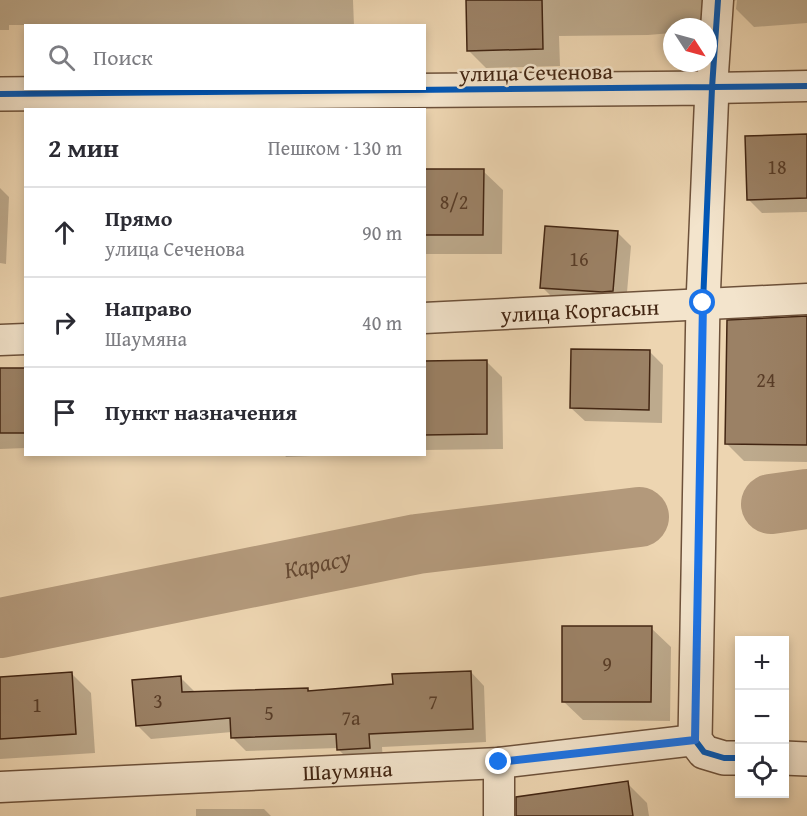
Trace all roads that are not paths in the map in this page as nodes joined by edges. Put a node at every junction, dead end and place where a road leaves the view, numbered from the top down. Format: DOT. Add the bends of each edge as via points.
graph roads {
  1 [pos="718,0"];
  2 [pos="807,86"];
  3 [pos="712,88"];
  4 [pos="0,94"];
  5 [pos="807,299"];
  6 [pos="703,303"];
  7 [pos="426,318"];
  8 [pos="24,339"];
  9 [pos="0,340"];
  10 [pos="695,740"];
  11 [pos="732,758"];
  12 [pos="789,759"];
  13 [pos="807,759"];
  14 [pos="499,762"];
  15 [pos="0,787"];
  16 [pos="499,816"];
  1 -- 3 [label="street"];
  2 -- 3 [label="street, улица Сеченова"];
  3 -- 4 [label="street, улица Сеченова"];
  3 -- 6 [label="street"];
  5 -- 6 [label="street, улица Коргасын"];
  6 -- 7 [label="street, улица Коргасын"];
  6 -- 10 [label="street"];
  8 -- 9 [label="street"];
  10 -- 11 [label="street" via="704,753"];
  10 -- 14 [label="street, Шаумяна"];
  12 -- 13 [label="street"];
  14 -- 15 [label="street, Шаумяна"];
  14 -- 16 [label="street"];
}
